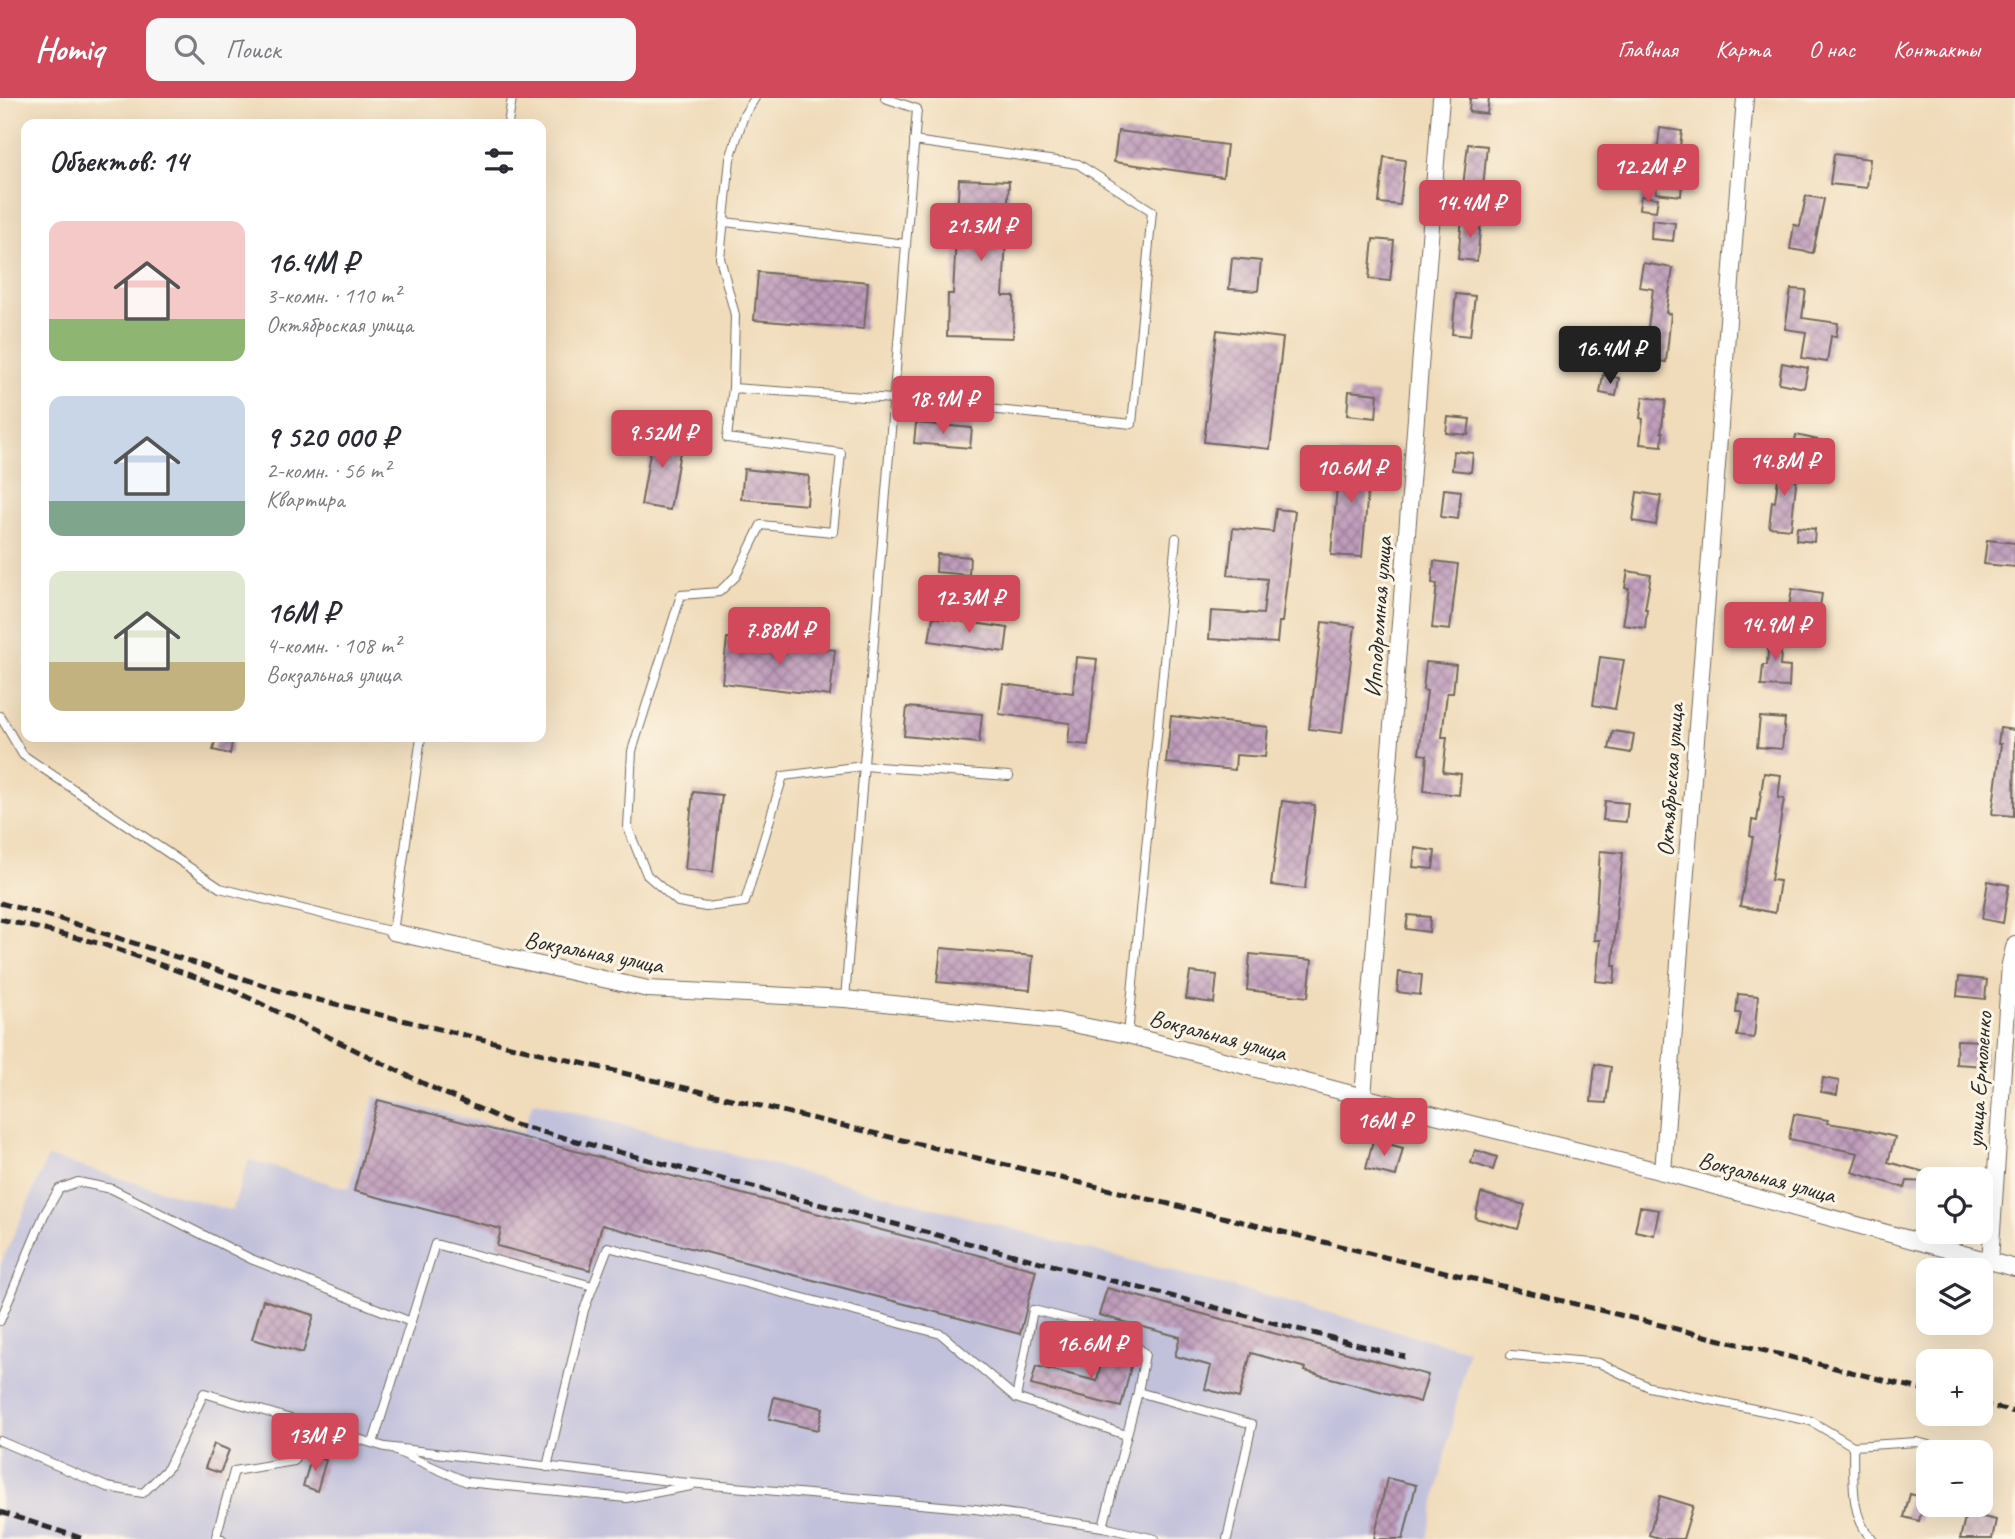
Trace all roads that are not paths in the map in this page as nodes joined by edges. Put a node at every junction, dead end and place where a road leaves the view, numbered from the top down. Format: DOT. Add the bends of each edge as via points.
graph roads {
  1 [pos="512,98"];
  2 [pos="755,98"];
  3 [pos="886,98"];
  4 [pos="1441,98"];
  5 [pos="1745,98"];
  6 [pos="509,119"];
  7 [pos="914,141"];
  8 [pos="724,222"];
  9 [pos="906,243"];
  10 [pos="733,388"];
  11 [pos="893,399"];
  12 [pos="1176,538"];
  13 [pos="0,716"];
  14 [pos="420,742"];
  15 [pos="863,766"];
  16 [pos="1009,776"];
  17 [pos="393,932"];
  18 [pos="2015,944"];
  19 [pos="845,999"];
  20 [pos="1128,1035"];
  21 [pos="1363,1097"];
  22 [pos="1663,1172"];
  23 [pos="1979,1258"];
  24 [pos="1990,1258"];
  25 [pos="1993,1262"];
  26 [pos="2015,1268"];
  27 [pos="593,1286"];
  28 [pos="0,1321"];
  29 [pos="411,1322"];
  30 [pos="1511,1355"];
  31 [pos="1138,1392"];
  32 [pos="1016,1398"];
  33 [pos="304,1423"];
  34 [pos="1126,1435"];
  35 [pos="0,1441"];
  36 [pos="1916,1442"];
  37 [pos="373,1443"];
  38 [pos="1853,1446"];
  39 [pos="385,1447"];
  40 [pos="547,1467"];
  41 [pos="702,1484"];
  42 [pos="1103,1527"];
  43 [pos="222,1539"];
  44 [pos="1154,1539"];
  45 [pos="1227,1539"];
  46 [pos="1872,1539"];
  1 -- 6 [label="lane"];
  2 -- 8 [label="lane" via="744,115 730,159"];
  3 -- 7 [label="lane" via="917,109"];
  4 -- 21 [label="street, Ипподромная улица"];
  5 -- 22 [label="street, Октябрьская улица"];
  7 -- 9 [label="lane"];
  7 -- 11 [label="lane" via="1078,164 1152,211 1132,424"];
  8 -- 9 [label="lane"];
  8 -- 10 [label="lane" via="720,258 735,315"];
  9 -- 11 [label="lane"];
  10 -- 11 [label="lane"];
  10 -- 15 [label="lane" via="727,438 841,453 833,532 761,525 736,576 719,592 681,595 632,751 628,828 648,875 678,902 706,907 745,902 783,776"];
  11 -- 15 [label="lane"];
  12 -- 20 [label="lane"];
  13 -- 17 [label="lane" via="23,755 220,888"];
  14 -- 17 [label="lane"];
  15 -- 16 [label="lane"];
  15 -- 19 [label="lane"];
  17 -- 19 [label="street, Вокзальная улица" via="648,989"];
  18 -- 24 [label="street, улица Ермоленко"];
  19 -- 20 [label="street, Вокзальная улица" via="1058,1021"];
  20 -- 21 [label="street, Вокзальная улица"];
  21 -- 22 [label="street, Вокзальная улица"];
  22 -- 23 [label="street, Вокзальная улица"];
  25 -- 26 [label="street, Вокзальная улица"];
  27 -- 29 [label="lane" via="435,1244"];
  27 -- 32 [label="lane" via="608,1247 941,1334"];
  27 -- 40 [label="lane"];
  28 -- 29 [label="lane" via="44,1215 59,1189 78,1182 111,1189 251,1259"];
  29 -- 37 [label="lane"];
  30 -- 38 [label="lane" via="1599,1363 1649,1387 1811,1421"];
  31 -- 32 [label="lane" via="1145,1354 1121,1332 1033,1310"];
  31 -- 34 [label="lane"];
  31 -- 45 [label="lane" via="1252,1424"];
  32 -- 34 [label="lane"];
  33 -- 35 [label="lane" via="204,1393 168,1468 143,1493 107,1487"];
  33 -- 37 [label="lane"];
  33 -- 43 [label="lane" via="294,1461 234,1471 216,1537"];
  34 -- 42 [label="lane"];
  36 -- 38 [label="lane"];
  37 -- 39 [label="lane"];
  38 -- 46 [label="lane" via="1855,1501 1860,1522"];
  39 -- 40 [label="lane"];
  39 -- 41 [label="lane" via="467,1482 626,1498"];
  40 -- 41 [label="lane"];
  41 -- 42 [label="lane" via="975,1509"];
  42 -- 44 [label="lane"];
}
